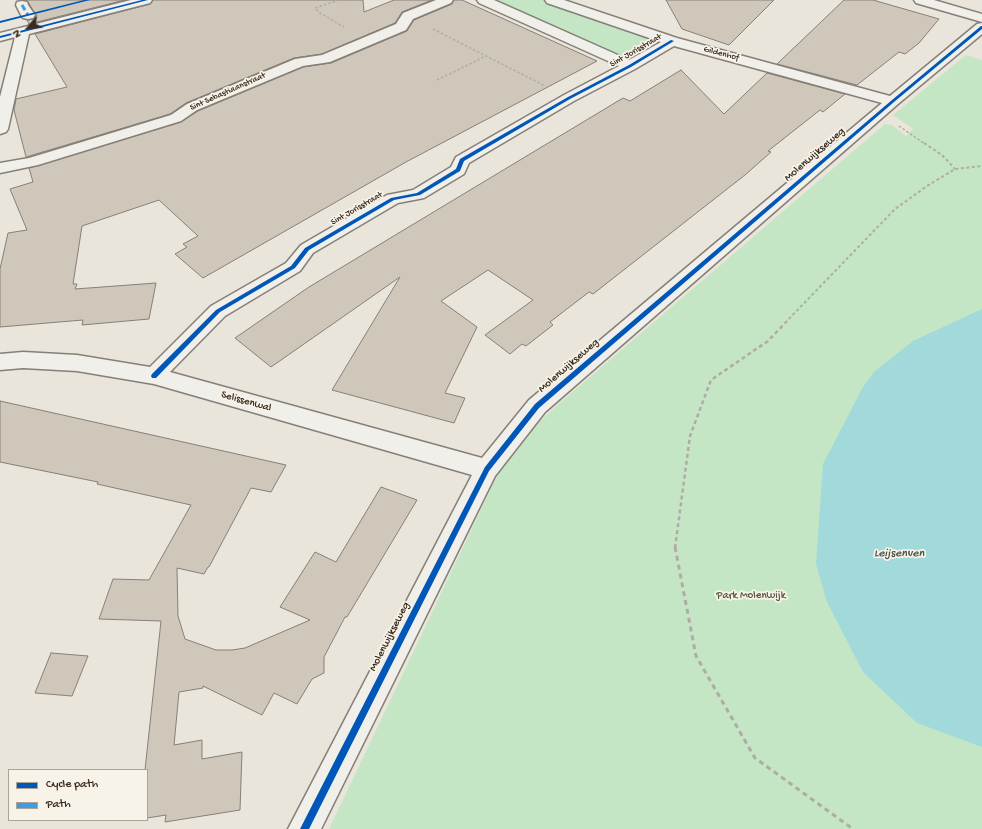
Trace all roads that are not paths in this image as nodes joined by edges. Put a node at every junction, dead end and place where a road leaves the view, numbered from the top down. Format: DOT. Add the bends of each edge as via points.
graph roads {
  1 [pos="88,0"];
  2 [pos="146,0"];
  3 [pos="447,0"];
  4 [pos="483,0"];
  5 [pos="551,0"];
  6 [pos="920,0"];
  7 [pos="982,18"];
  8 [pos="0,22"];
  9 [pos="982,27"];
  10 [pos="23,31"];
  11 [pos="0,37"];
  12 [pos="672,41"];
  13 [pos="630,66"];
  14 [pos="893,101"];
  15 [pos="0,129"];
  16 [pos="0,168"];
  17 [pos="0,362"];
  18 [pos="154,376"];
  19 [pos="487,469"];
  20 [pos="304,829"];
  1 -- 8 [label="street" via="25,10"];
  2 -- 10 [label="street"];
  3 -- 16 [label="street, Sint Sebastiaanstraat" via="408,16 401,27 376,38 325,59 300,62 192,107 176,118 32,162"];
  4 -- 13 [label="street"];
  5 -- 12 [label="street, Gildenhof"];
  6 -- 7 [label="street"];
  9 -- 14 [label="street, Molenwijkseweg"];
  10 -- 11 [label="street"];
  10 -- 15 [label="street"];
  12 -- 13 [label="street, Sint Jorisstraat"];
  12 -- 14 [label="street, Gildenhof"];
  13 -- 18 [label="street, Sint Jorisstraat" via="462,160 458,170 418,194 393,199 307,249 293,266 218,311"];
  14 -- 19 [label="street, Molenwijkseweg" via="537,406"];
  17 -- 18 [label="street, Selissenwal" via="24,360 77,363"];
  18 -- 19 [label="street, Selissenwal"];
  19 -- 20 [label="street, Molenwijkseweg"];
}
